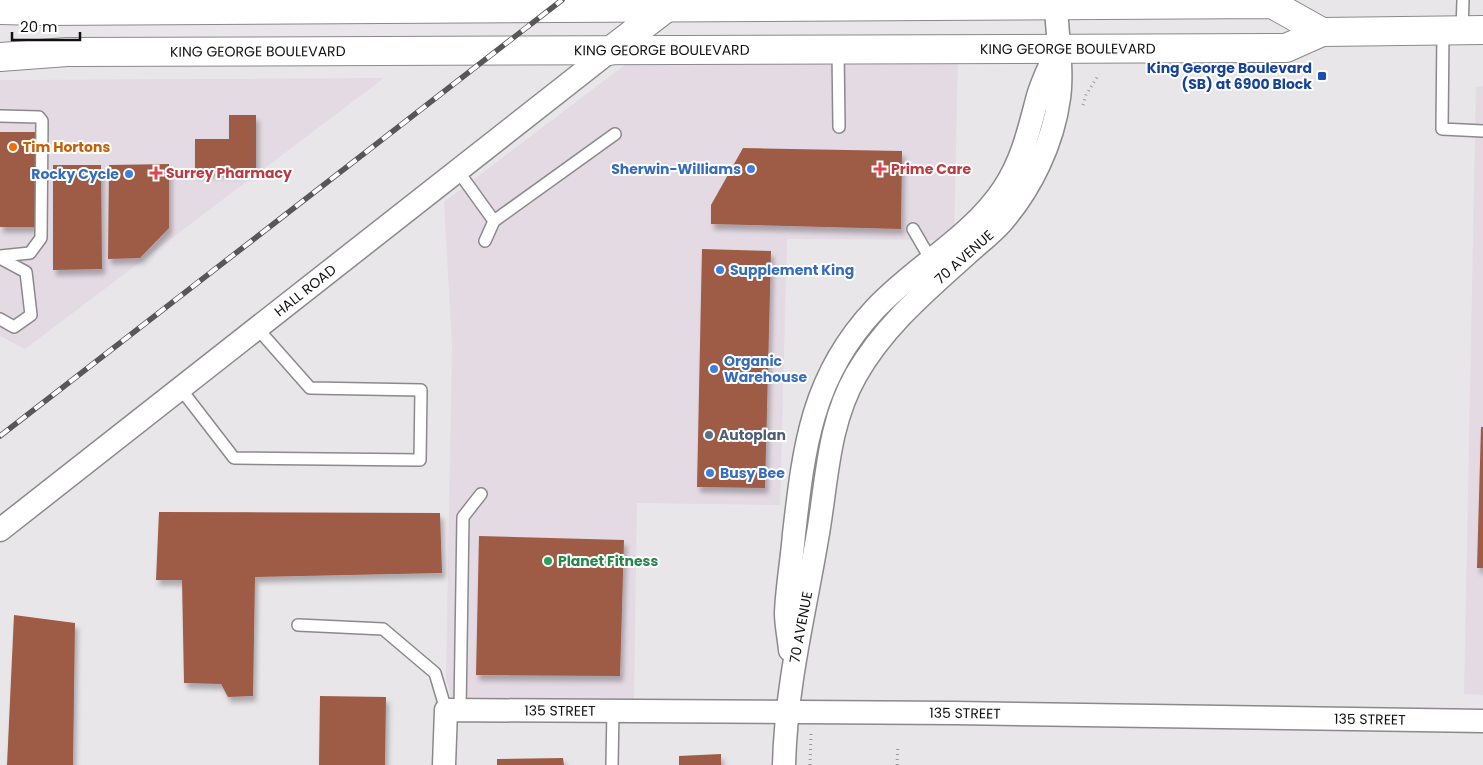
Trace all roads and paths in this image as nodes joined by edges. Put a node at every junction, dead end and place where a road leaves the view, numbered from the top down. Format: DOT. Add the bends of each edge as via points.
graph roads {
  1 [pos="1463,0"];
  2 [pos="1056,2"];
  3 [pos="1185,2"];
  4 [pos="666,8"];
  5 [pos="0,10"];
  6 [pos="1463,30"];
  7 [pos="1322,32"];
  8 [pos="1058,48"];
  9 [pos="838,49"];
  10 [pos="610,52"];
  11 [pos="0,57"];
  12 [pos="1099,76"];
  13 [pos="1080,112"];
  14 [pos="0,116"];
  15 [pos="839,127"];
  16 [pos="1483,130"];
  17 [pos="615,134"];
  18 [pos="458,171"];
  19 [pos="494,221"];
  20 [pos="913,229"];
  21 [pos="485,241"];
  22 [pos="0,257"];
  23 [pos="931,260"];
  24 [pos="0,319"];
  25 [pos="256,327"];
  26 [pos="180,388"];
  27 [pos="481,494"];
  28 [pos="0,530"];
  29 [pos="298,625"];
  30 [pos="792,669"];
  31 [pos="453,710"];
  32 [pos="614,710"];
  33 [pos="786,711"];
  34 [pos="1483,721"];
  35 [pos="810,739"];
  36 [pos="898,745"];
  37 [pos="444,765"];
  38 [pos="612,765"];
  39 [pos="784,765"];
  40 [pos="810,765"];
  41 [pos="897,765"];
  1 -- 6 [label="lane"];
  2 -- 3 [label="main road"];
  2 -- 4 [label="main road"];
  2 -- 8 [label="street, 70 AVENUE"];
  3 -- 7 [label="main road" via="1272,4"];
  4 -- 5 [label="main road"];
  4 -- 10 [label="main road"];
  6 -- 7 [label="main road, KING GEORGE BOULEVARD"];
  6 -- 16 [label="lane" via="1442,130"];
  7 -- 8 [label="main road, KING GEORGE BOULEVARD" via="1286,48"];
  8 -- 9 [label="main road, KING GEORGE BOULEVARD"];
  8 -- 23 [label="street, 70 AVENUE" via="1038,95 1019,161 1004,188 985,213"];
  8 -- 30 [label="street, 70 AVENUE" via="1058,107 1036,172 1001,223 897,317 855,377 838,416 805,613"];
  9 -- 10 [label="main road, KING GEORGE BOULEVARD"];
  9 -- 15 [label="lane"];
  10 -- 11 [label="main road, KING GEORGE BOULEVARD" via="67,52"];
  10 -- 18 [label="street, HALL ROAD"];
  12 -- 13 [label="path" via="1086,95"];
  14 -- 22 [label="lane" via="39,117 42,121 41,238 30,252"];
  17 -- 19 [label="lane"];
  18 -- 19 [label="lane"];
  18 -- 25 [label="street, HALL ROAD"];
  19 -- 21 [label="lane"];
  20 -- 23 [label="lane"];
  22 -- 24 [label="lane" via="26,272 31,315 14,327"];
  23 -- 30 [label="street, 70 AVENUE" via="876,308 847,342 829,374 811,420 802,464 786,614"];
  25 -- 26 [label="street, HALL ROAD"];
  25 -- 26 [label="lane" via="310,388 422,390 420,460 234,458"];
  26 -- 28 [label="street, HALL ROAD"];
  27 -- 31 [label="lane" via="463,517"];
  29 -- 31 [label="lane" via="383,628 435,672"];
  30 -- 33 [label="street"];
  31 -- 32 [label="street, 135 STREET"];
  31 -- 37 [label="street"];
  32 -- 33 [label="street, 135 STREET"];
  32 -- 38 [label="lane"];
  33 -- 34 [label="street, 135 STREET"];
  33 -- 39 [label="street"];
  35 -- 40 [label="path"];
  36 -- 41 [label="path"];
}
